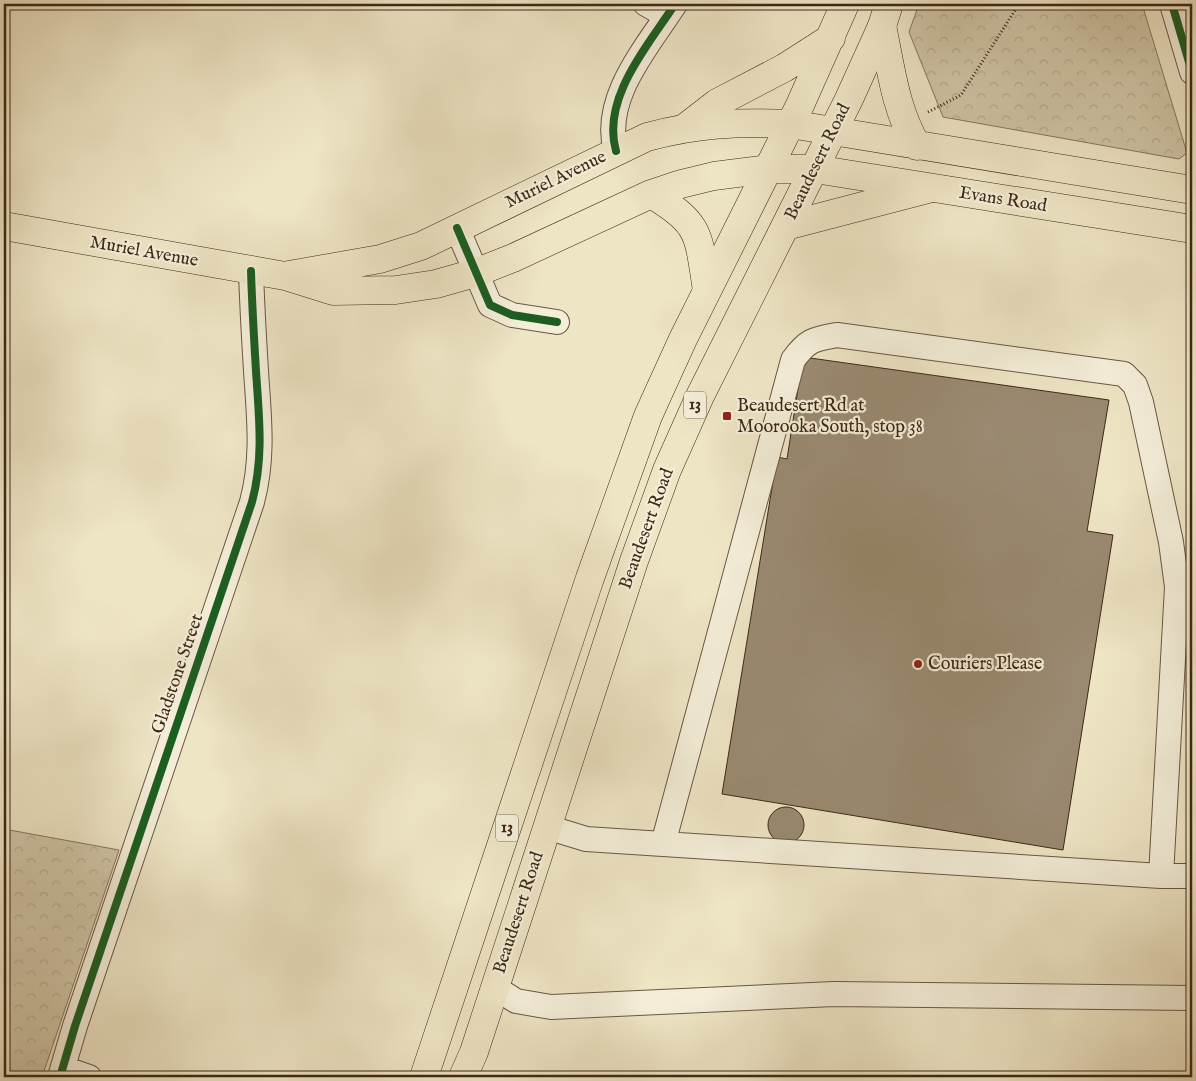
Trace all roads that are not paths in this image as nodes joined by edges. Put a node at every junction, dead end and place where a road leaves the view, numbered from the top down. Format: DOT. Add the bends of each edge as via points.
graph roads {
  1 [pos="646,4"];
  2 [pos="845,4"];
  3 [pos="1172,4"];
  4 [pos="671,10"];
  5 [pos="885,15"];
  6 [pos="832,38"];
  7 [pos="1192,72"];
  8 [pos="790,124"];
  9 [pos="686,127"];
  10 [pos="834,130"];
  11 [pos="918,146"];
  12 [pos="616,151"];
  13 [pos="768,170"];
  14 [pos="815,170"];
  15 [pos="1188,188"];
  16 [pos="928,189"];
  17 [pos="651,194"];
  18 [pos="4,226"];
  19 [pos="786,226"];
  20 [pos="457,228"];
  21 [pos="1192,229"];
  22 [pos="251,271"];
  23 [pos="475,273"];
  24 [pos="285,276"];
  25 [pos="707,290"];
  26 [pos="557,322"];
  27 [pos="1185,586"];
  28 [pos="547,827"];
  29 [pos="663,844"];
  30 [pos="1161,876"];
  31 [pos="1192,876"];
  32 [pos="494,987"];
  33 [pos="1192,998"];
  34 [pos="474,1052"];
  35 [pos="61,1073"];
  36 [pos="89,1077"];
  37 [pos="424,1077"];
  38 [pos="463,1077"];
  39 [pos="484,1077"];
  1 -- 4 [label="street"];
  2 -- 6 [label="main road, Beaudesert Road / 13"];
  3 -- 7 [label="street"];
  4 -- 12 [label="street" via="624,85 615,106 611,125"];
  5 -- 10 [label="main road, Beaudesert Road / 13"];
  5 -- 11 [label="main road" via="898,105"];
  6 -- 8 [label="main road, Beaudesert Road / 13"];
  6 -- 9 [label="main road" via="717,103"];
  8 -- 9 [label="main road, Muriel Avenue" via="740,122"];
  8 -- 10 [label="main road, Muriel Avenue"];
  8 -- 13 [label="main road, Beaudesert Road / 13"];
  9 -- 12 [label="main road, Muriel Avenue" via="647,137"];
  10 -- 11 [label="main road"];
  10 -- 14 [label="main road, Beaudesert Road / 13"];
  11 -- 15 [label="main road"];
  12 -- 20 [label="main road, Muriel Avenue"];
  13 -- 14 [label="main road, Muriel Avenue"];
  13 -- 17 [label="main road, Muriel Avenue" via="714,176"];
  13 -- 25 [label="main road, Beaudesert Road / 13"];
  14 -- 16 [label="main road, Evans Road"];
  14 -- 19 [label="main road, Beaudesert Road / 13"];
  16 -- 19 [label="main road"];
  16 -- 21 [label="main road, Evans Road"];
  17 -- 23 [label="main road, Muriel Avenue"];
  17 -- 25 [label="main road" via="684,215 694,228 700,242"];
  18 -- 22 [label="main road, Muriel Avenue"];
  19 -- 28 [label="main road, Beaudesert Road / 13" via="700,396 667,470"];
  20 -- 23 [label="street"];
  20 -- 24 [label="main road, Muriel Avenue" via="421,246 380,259"];
  22 -- 24 [label="main road, Muriel Avenue"];
  22 -- 35 [label="street, Gladstone Street" via="261,448 259,475"];
  23 -- 24 [label="main road, Muriel Avenue" via="436,284 396,290 332,291"];
  23 -- 26 [label="street" via="490,305 496,310"];
  25 -- 37 [label="main road, Beaudesert Road / 13" via="648,416 590,578"];
  27 -- 29 [label="street" via="1170,542 1141,402 1136,385 1124,374 837,335 812,340 793,360"];
  27 -- 30 [label="street"];
  28 -- 29 [label="street" via="586,839"];
  28 -- 32 [label="main road, Beaudesert Road / 13"];
  29 -- 30 [label="street"];
  30 -- 31 [label="street"];
  32 -- 33 [label="street" via="516,1001 550,1007 834,994"];
  32 -- 34 [label="main road, Beaudesert Road / 13"];
  34 -- 38 [label="main road, Beaudesert Road / 13"];
  34 -- 39 [label="main road"];
  35 -- 36 [label="street"];
}
